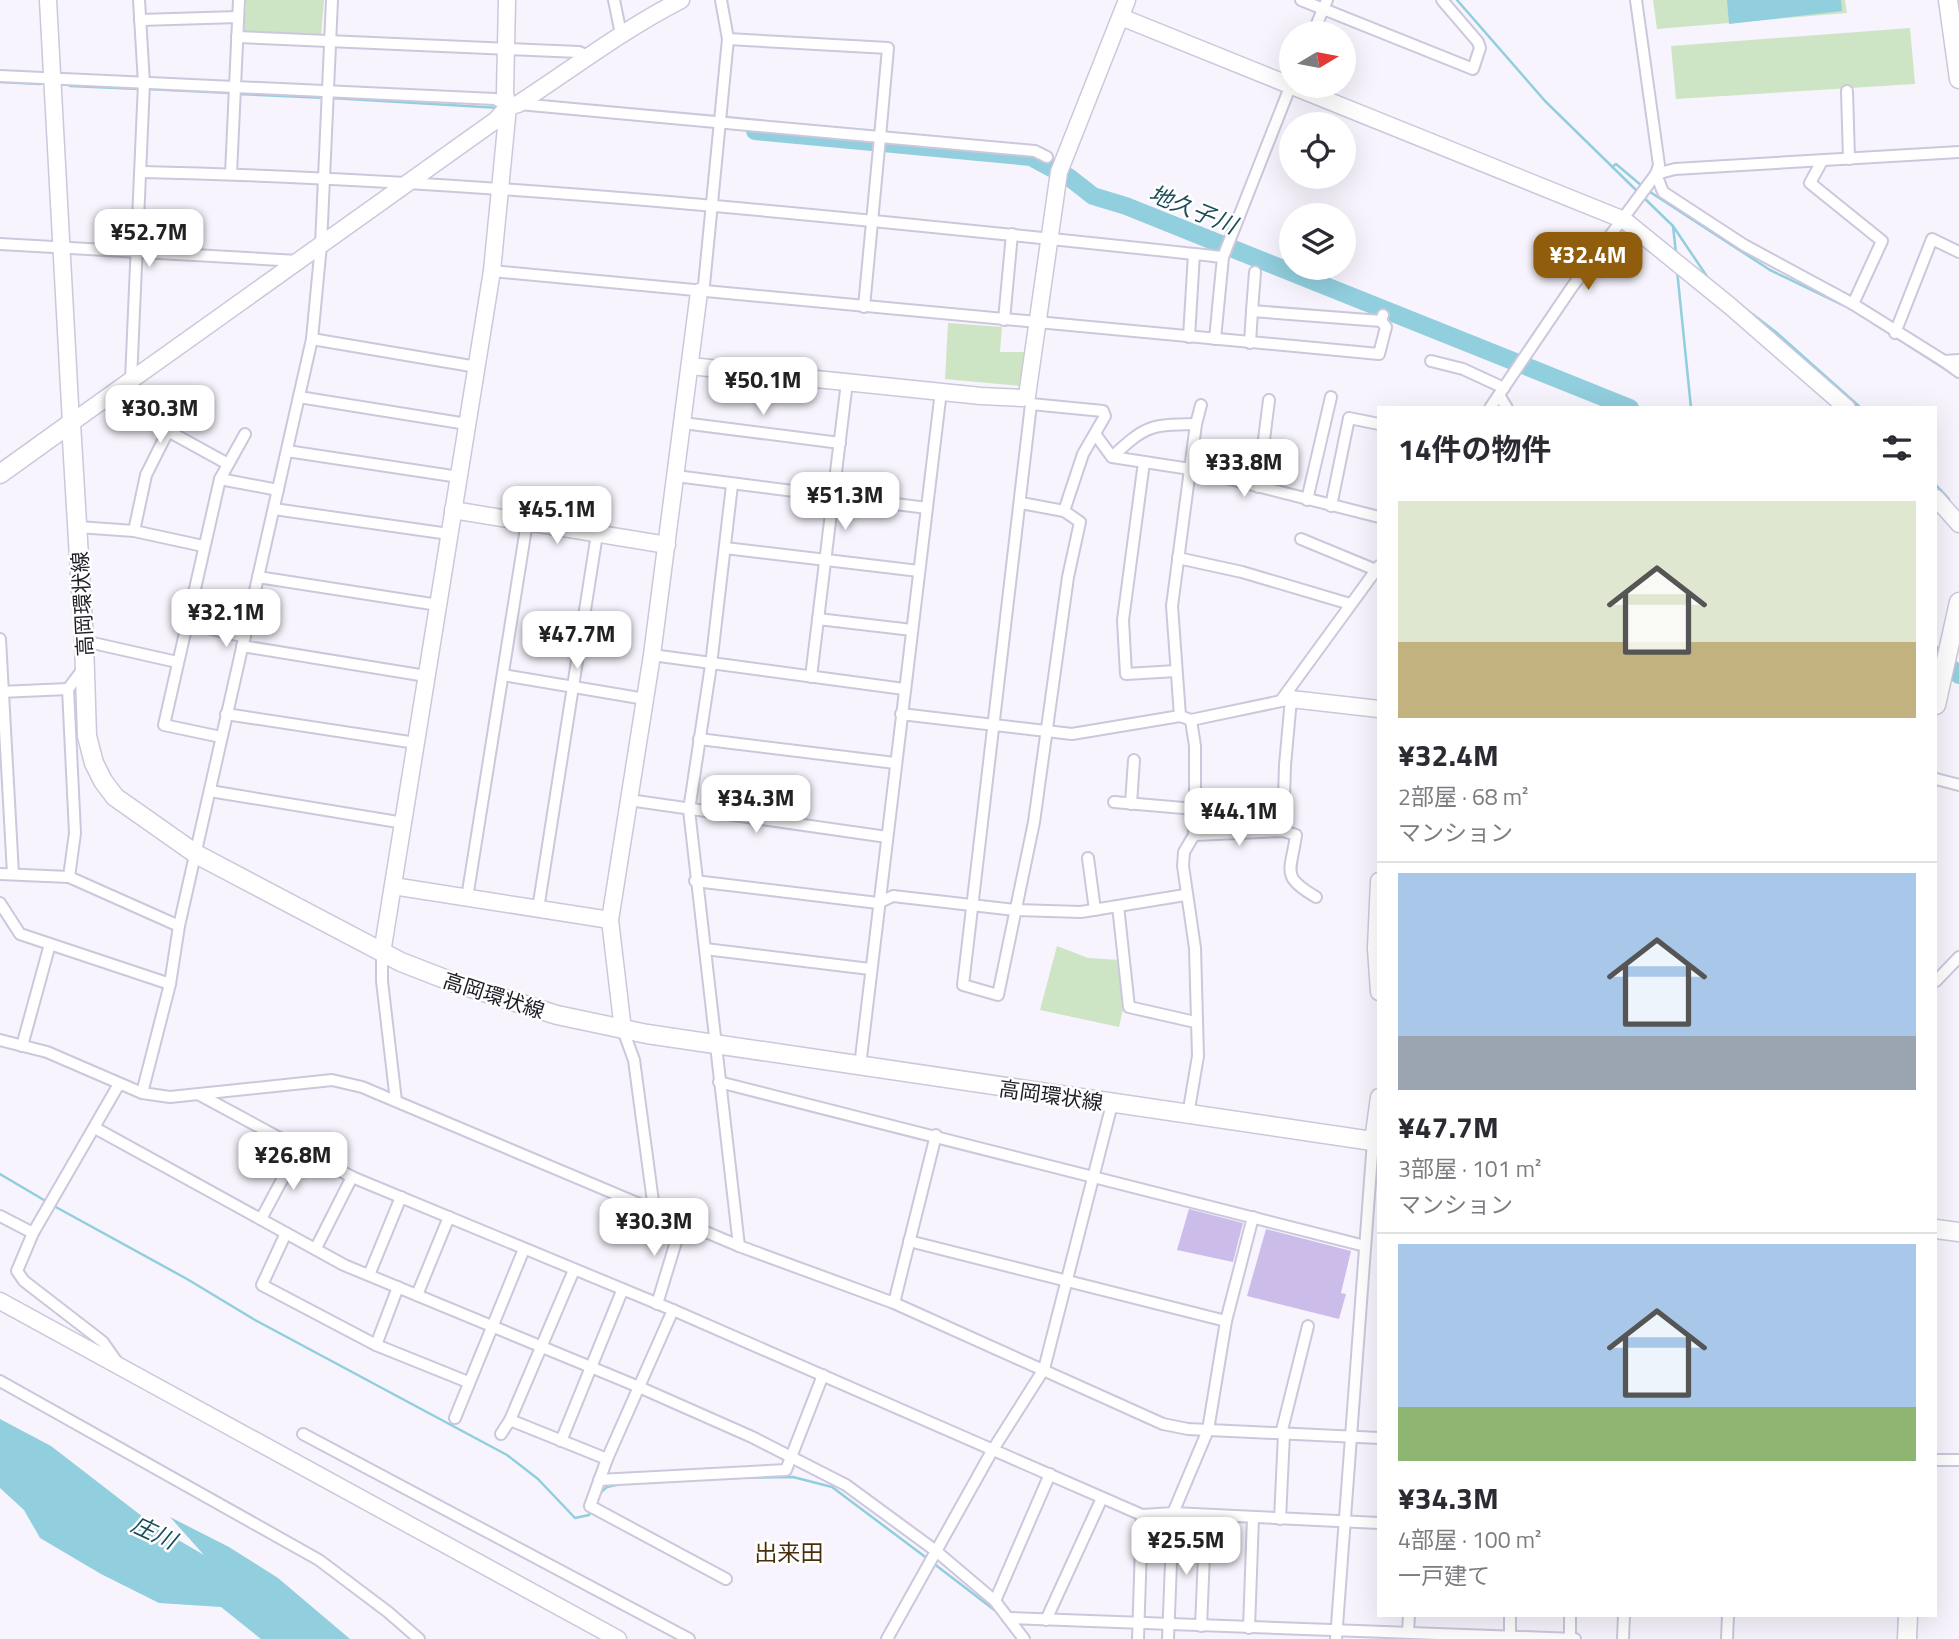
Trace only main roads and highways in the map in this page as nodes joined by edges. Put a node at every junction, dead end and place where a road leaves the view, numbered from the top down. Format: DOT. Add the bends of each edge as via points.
graph roads {
  1 [pos="1948,0"];
  2 [pos="1959,78"];
  3 [pos="0,474"];
  4 [pos="1959,601"];
  5 [pos="1937,699"];
  6 [pos="1376,1142"];
  7 [pos="1937,1229"];
  8 [pos="1959,1232"];
  9 [pos="1908,1617"];
  10 [pos="1907,1639"];
  1 -- 2 [label="main road"];
  3 -- 6 [label="main road, 高岡環状線" via="71,423 87,736 94,763 115,797 196,854 382,953 455,983 623,1030"];
  4 -- 5 [label="main road"];
  7 -- 8 [label="main road"];
  9 -- 10 [label="main road"];
}
